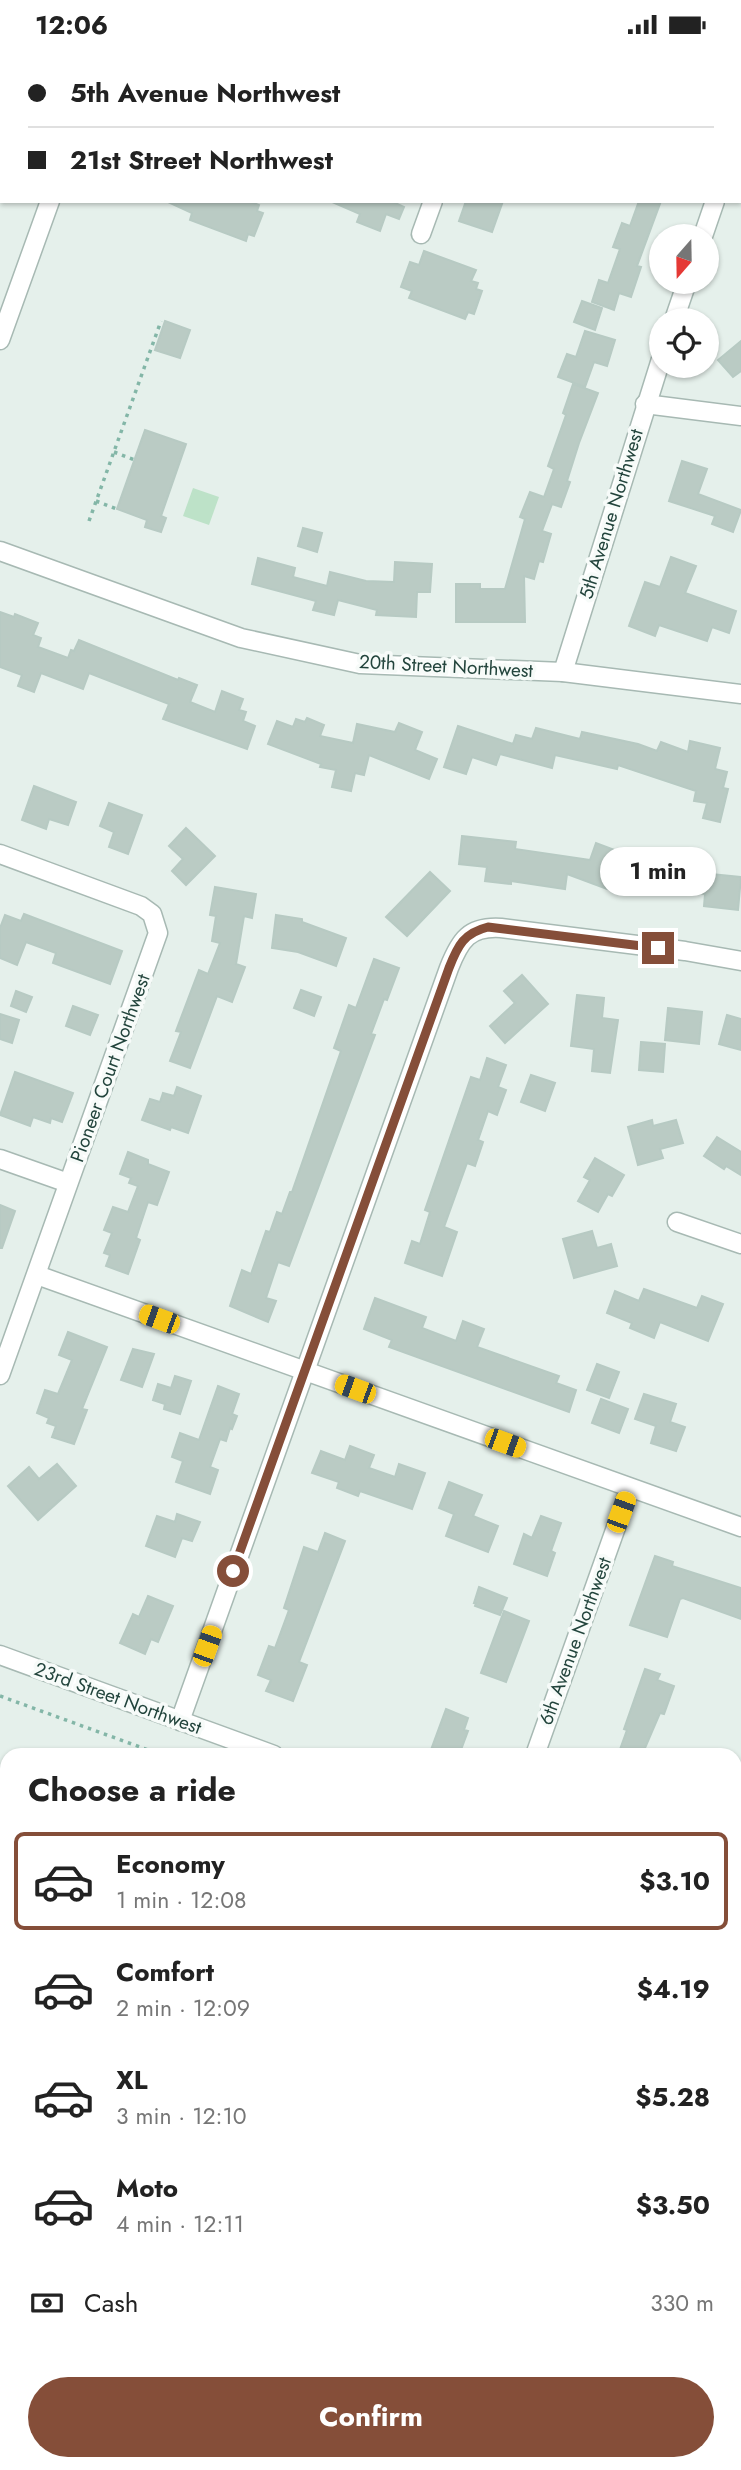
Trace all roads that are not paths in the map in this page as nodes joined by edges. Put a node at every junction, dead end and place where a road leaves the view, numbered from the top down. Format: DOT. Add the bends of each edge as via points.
graph roads {
  1 [pos="49,203"];
  2 [pos="432,203"];
  3 [pos="714,203"];
  4 [pos="707,224"];
  5 [pos="421,234"];
  6 [pos="0,340"];
  7 [pos="654,378"];
  8 [pos="645,404"];
  9 [pos="741,416"];
  10 [pos="0,551"];
  11 [pos="563,672"];
  12 [pos="741,694"];
  13 [pos="0,854"];
  14 [pos="741,961"];
  15 [pos="0,1159"];
  16 [pos="68,1183"];
  17 [pos="677,1222"];
  18 [pos="741,1244"];
  19 [pos="37,1275"];
  20 [pos="305,1371"];
  21 [pos="0,1375"];
  22 [pos="630,1488"];
  23 [pos="741,1527"];
  24 [pos="0,1655"];
  25 [pos="180,1721"];
  26 [pos="255,1748"];
  27 [pos="537,1748"];
  1 -- 6 [label="street"];
  2 -- 5 [label="street"];
  3 -- 4 [label="street"];
  7 -- 8 [label="street, 5th Avenue Northwest"];
  8 -- 9 [label="street"];
  8 -- 11 [label="street, 5th Avenue Northwest"];
  10 -- 11 [label="street, 20th Street Northwest" via="241,638 360,664"];
  11 -- 12 [label="street, 20th Street Northwest"];
  13 -- 16 [label="street, Pioneer Court Northwest" via="141,906 157,926 155,946"];
  14 -- 20 [label="street" via="501,928 470,933 449,968"];
  15 -- 16 [label="street"];
  16 -- 19 [label="street, Pioneer Court Northwest"];
  17 -- 18 [label="street"];
  19 -- 20 [label="street"];
  19 -- 21 [label="street, Pioneer Court Northwest"];
  20 -- 22 [label="street"];
  20 -- 25 [label="street"];
  22 -- 23 [label="street"];
  22 -- 27 [label="street, 6th Avenue Northwest"];
  24 -- 25 [label="street, 23rd Street Northwest"];
  25 -- 26 [label="street, 23rd Street Northwest"];
}
